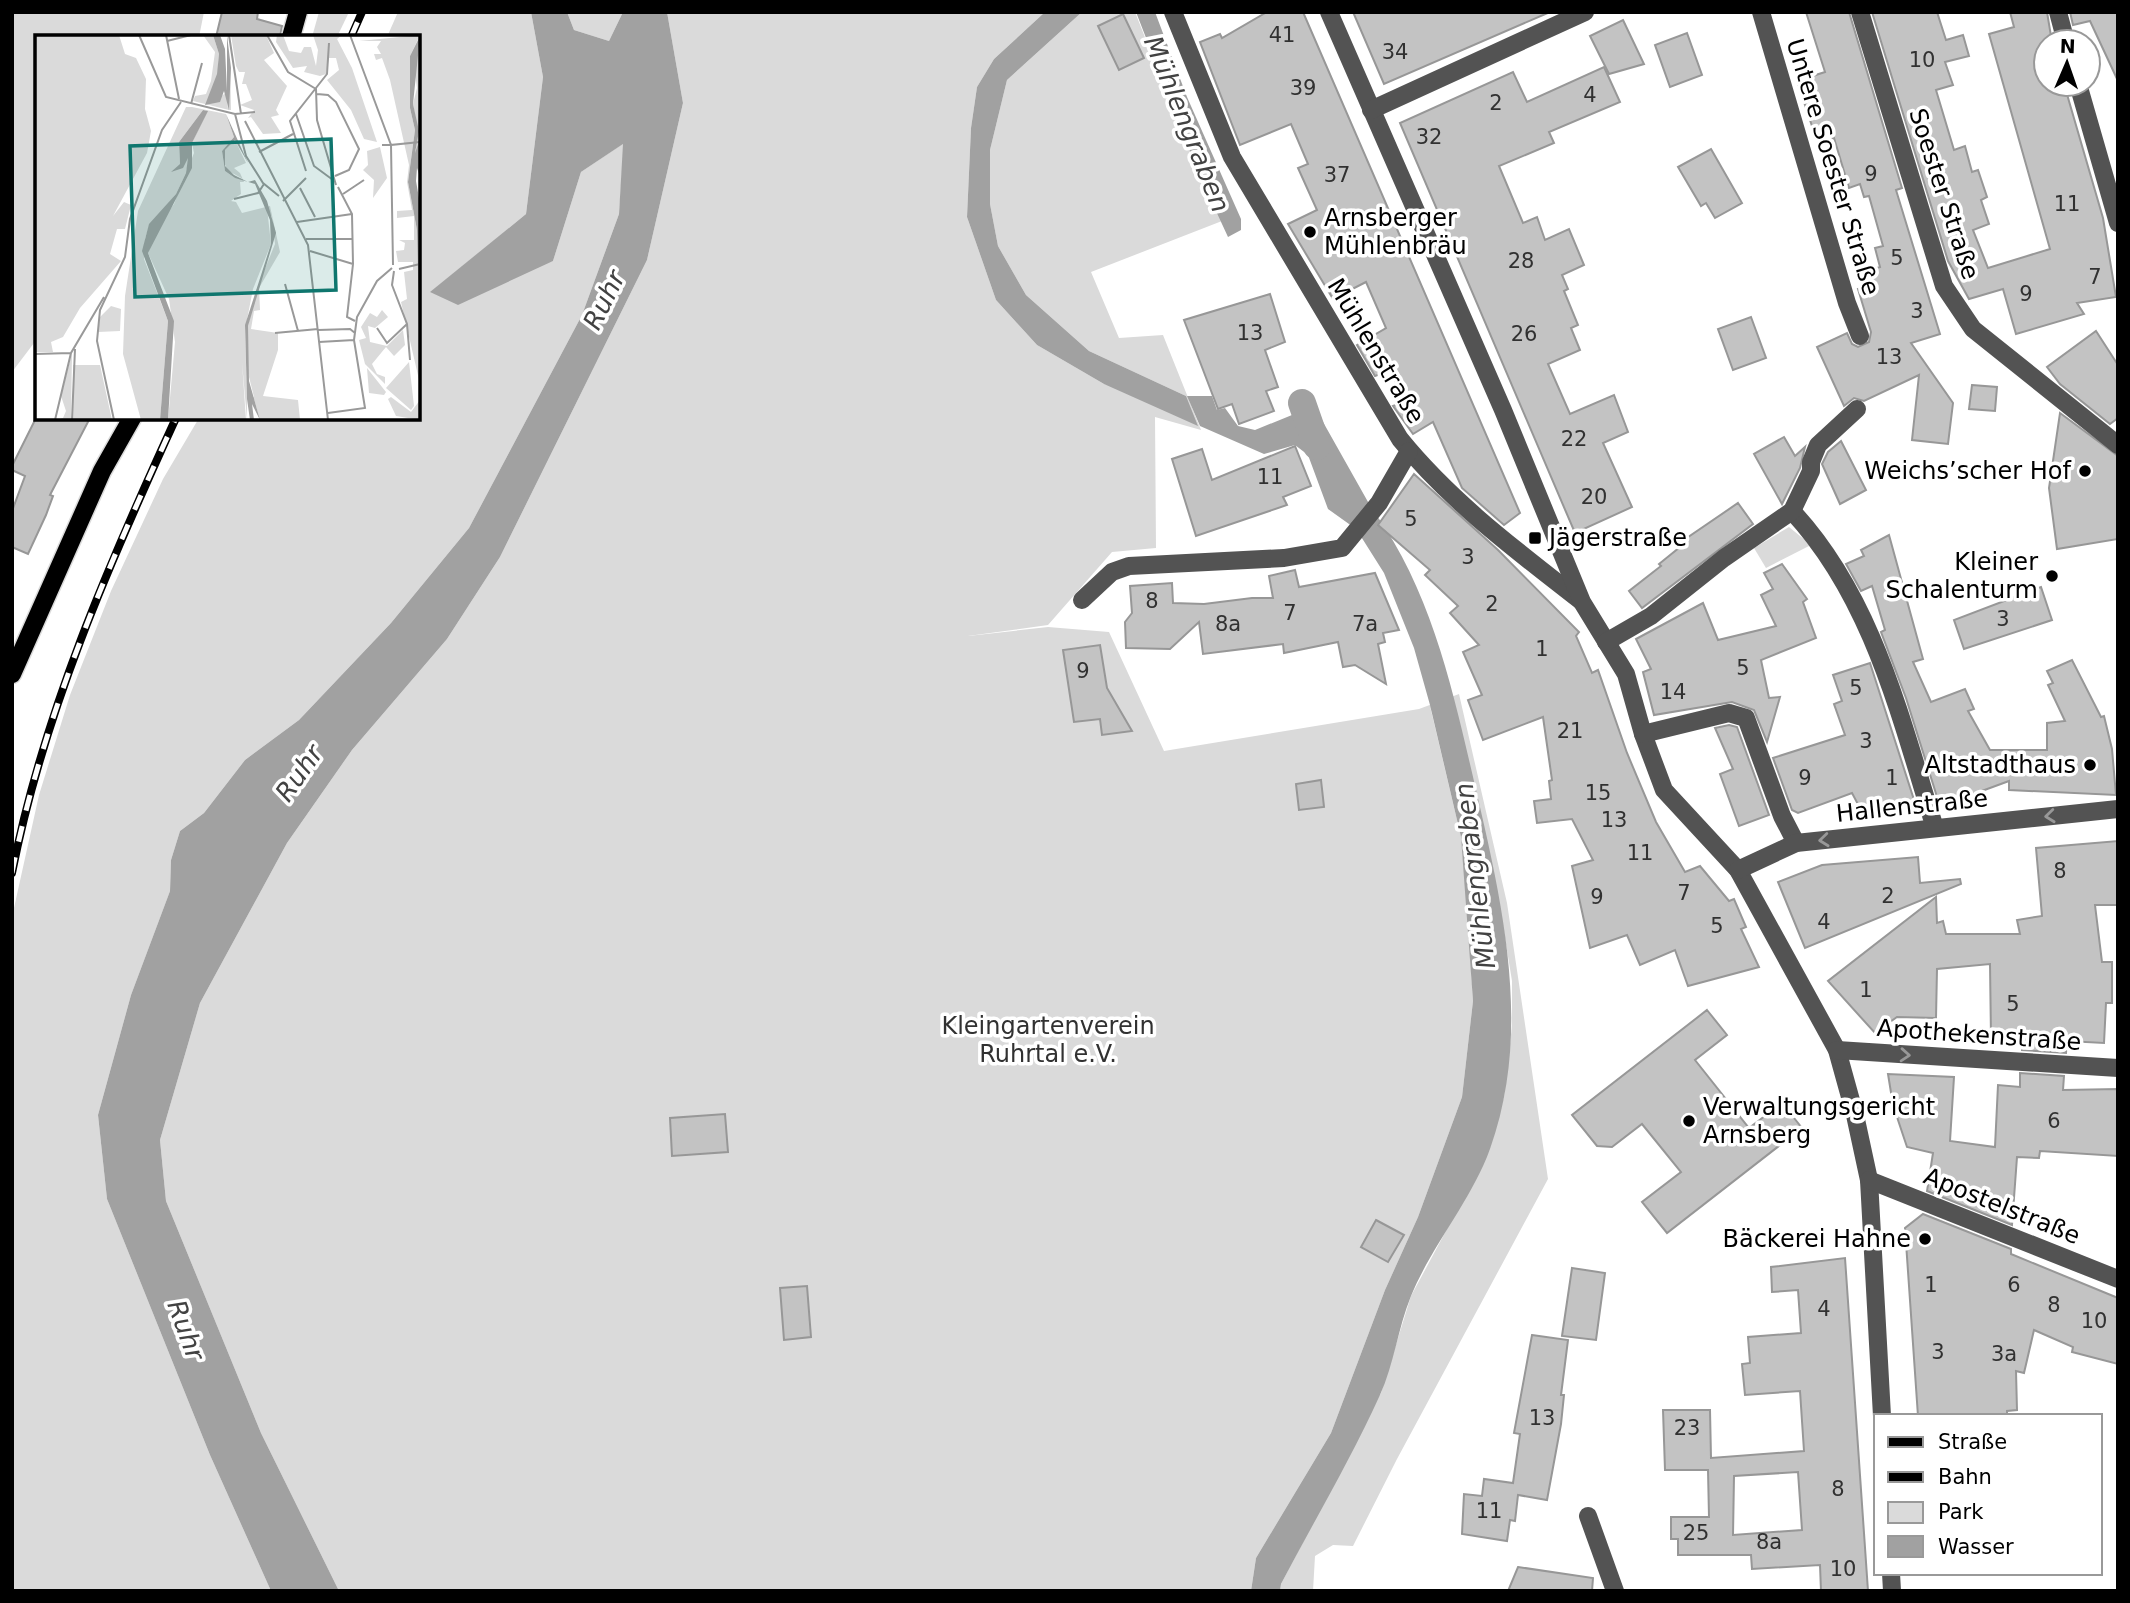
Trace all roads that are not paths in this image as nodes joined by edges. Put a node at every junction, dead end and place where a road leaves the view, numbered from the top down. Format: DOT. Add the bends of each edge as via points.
graph roads {
  1 [pos="298,12"];
  2 [pos="1173,12"];
  3 [pos="1329,12"];
  4 [pos="1585,12"];
  5 [pos="1761,12"];
  6 [pos="1860,12"];
  7 [pos="292,35"];
  8 [pos="2082,98"];
  9 [pos="1371,110"];
  10 [pos="2118,223"];
  11 [pos="1860,336"];
  12 [pos="1857,409"];
  13 [pos="131,420"];
  14 [pos="2118,445"];
  15 [pos="1409,451"];
  16 [pos="1792,511"];
  17 [pos="1082,600"];
  18 [pos="1582,602"];
  19 [pos="1606,642"];
  20 [pos="12,674"];
  21 [pos="1643,734"];
  22 [pos="2118,808"];
  23 [pos="1935,828"];
  24 [pos="1796,843"];
  25 [pos="1738,870"];
  26 [pos="1837,1050"];
  27 [pos="2118,1068"];
  28 [pos="1869,1180"];
  29 [pos="2118,1279"];
  30 [pos="1882,1414"];
  31 [pos="1588,1516"];
  32 [pos="1615,1591"];
  1 -- 7 [label="main road"];
  2 -- 15 [label="street, Mühlenstraße" via="1232,158"];
  3 -- 9 [label="street"];
  4 -- 9 [label="street"];
  5 -- 11 [label="street, Untere Soester Straße"];
  6 -- 14 [label="street, Soester Straße" via="1944,286 1973,329"];
  8 -- 10 [label="street"];
  9 -- 18 [label="street"];
  12 -- 16 [label="street" via="1818,445"];
  13 -- 20 [label="main road" via="102,471"];
  15 -- 17 [label="street, Mühlenstraße" via="1379,503 1352,539 1334,552 1129,566 1112,572"];
  15 -- 18 [label="street, Mühlenstraße" via="1493,533"];
  16 -- 19 [label="street" via="1651,616"];
  16 -- 23 [label="street" via="1816,537 1863,613"];
  18 -- 19 [label="street"];
  19 -- 21 [label="street" via="1626,674"];
  21 -- 24 [label="street" via="1729,713 1746,718"];
  21 -- 25 [label="street" via="1664,790"];
  22 -- 23 [label="street, Hallenstraße, one-way"];
  23 -- 24 [label="street, Hallenstraße, one-way"];
  24 -- 25 [label="street, Hallenstraße"];
  25 -- 26 [label="street"];
  26 -- 27 [label="street, Apothekenstraße, one-way"];
  26 -- 28 [label="street"];
  28 -- 29 [label="street, Apostelstraße"];
  28 -- 30 [label="street"];
  31 -- 32 [label="street"];
}
